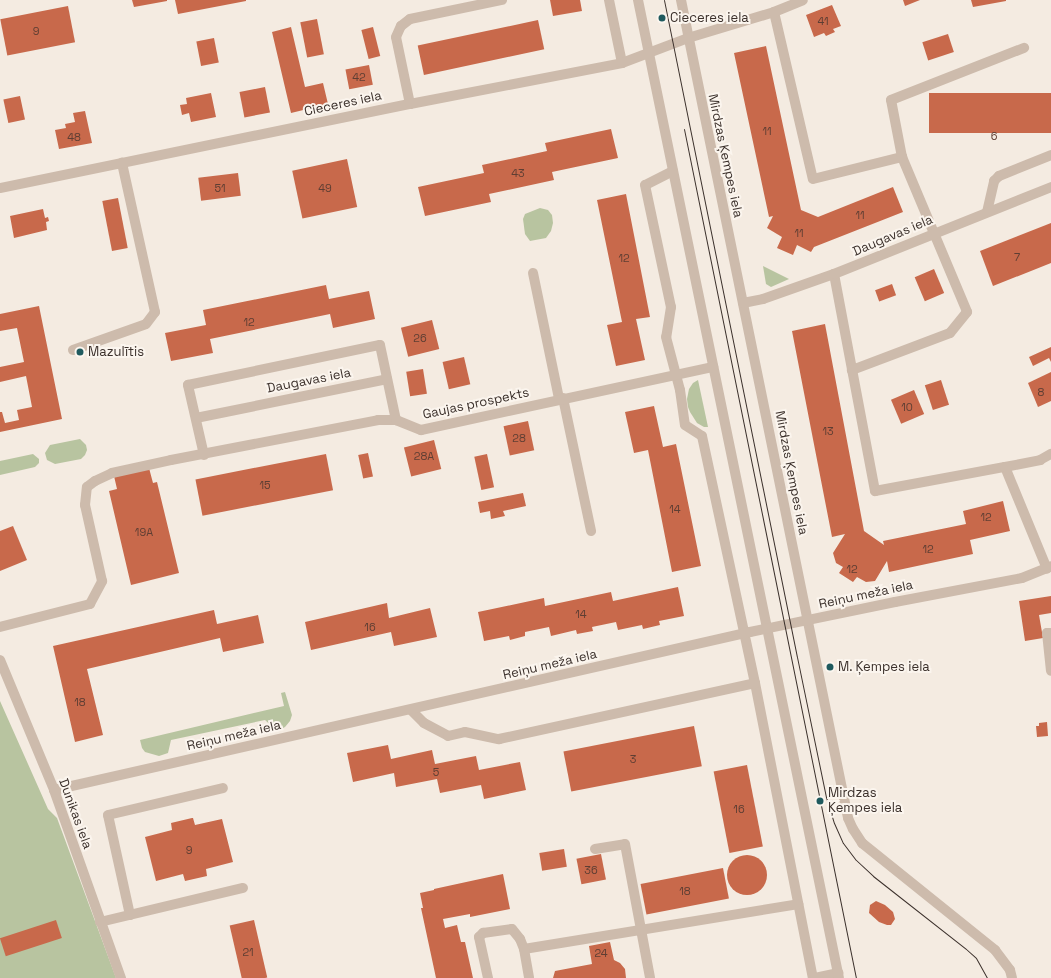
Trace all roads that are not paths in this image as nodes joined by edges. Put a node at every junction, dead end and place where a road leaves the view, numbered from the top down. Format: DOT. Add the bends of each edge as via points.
graph roads {
  1 [pos="502,0"];
  2 [pos="609,0"];
  3 [pos="638,0"];
  4 [pos="681,0"];
  5 [pos="802,0"];
  6 [pos="774,12"];
  7 [pos="688,38"];
  8 [pos="1024,48"];
  9 [pos="649,53"];
  10 [pos="622,63"];
  11 [pos="410,104"];
  12 [pos="1051,155"];
  13 [pos="902,157"];
  14 [pos="122,163"];
  15 [pos="673,171"];
  16 [pos="1051,187"];
  17 [pos="0,188"];
  18 [pos="987,212"];
  19 [pos="934,232"];
  20 [pos="533,273"];
  21 [pos="834,274"];
  22 [pos="743,303"];
  23 [pos="73,350"];
  24 [pos="713,366"];
  25 [pos="852,370"];
  26 [pos="676,374"];
  27 [pos="387,379"];
  28 [pos="561,399"];
  29 [pos="196,418"];
  30 [pos="396,420"];
  31 [pos="204,454"];
  32 [pos="1051,454"];
  33 [pos="1005,467"];
  34 [pos="591,532"];
  35 [pos="1049,568"];
  36 [pos="808,620"];
  37 [pos="0,627"];
  38 [pos="768,628"];
  39 [pos="1051,633"];
  40 [pos="744,634"];
  41 [pos="0,660"];
  42 [pos="1051,671"];
  43 [pos="755,684"];
  44 [pos="411,710"];
  45 [pos="223,788"];
  46 [pos="54,790"];
  47 [pos="596,849"];
  48 [pos="243,888"];
  49 [pos="798,904"];
  50 [pos="130,915"];
  51 [pos="100,922"];
  52 [pos="641,930"];
  53 [pos="524,949"];
  54 [pos="838,976"];
  55 [pos="120,978"];
  56 [pos="488,978"];
  57 [pos="529,978"];
  58 [pos="650,978"];
  59 [pos="814,978"];
  60 [pos="1012,978"];
  1 -- 11 [label="street" via="410,19 401,26 396,37"];
  2 -- 10 [label="street"];
  3 -- 9 [label="street"];
  4 -- 7 [label="street, Mirdzas Ķempes iela"];
  5 -- 6 [label="street, Cieceres iela"];
  6 -- 7 [label="street, Cieceres iela"];
  6 -- 13 [label="street" via="813,179"];
  7 -- 9 [label="street, Cieceres iela"];
  7 -- 22 [label="street, Mirdzas Ķempes iela"];
  8 -- 13 [label="street" via="892,100"];
  9 -- 10 [label="street, Cieceres iela"];
  9 -- 15 [label="street"];
  10 -- 11 [label="street, Cieceres iela"];
  11 -- 14 [label="street, Cieceres iela"];
  12 -- 18 [label="street" via="998,176 994,181"];
  13 -- 19 [label="street"];
  14 -- 17 [label="street, Cieceres iela"];
  14 -- 23 [label="street" via="155,312 146,324"];
  15 -- 24 [label="street"];
  15 -- 26 [label="street" via="646,185 671,307 666,336"];
  16 -- 18 [label="street, Daugavas iela"];
  18 -- 19 [label="street, Daugavas iela"];
  19 -- 21 [label="street, Daugavas iela"];
  19 -- 25 [label="street" via="967,312 950,333"];
  20 -- 28 [label="street"];
  21 -- 22 [label="street, Daugavas iela" via="763,299"];
  21 -- 25 [label="street"];
  22 -- 36 [label="street, Mirdzas Ķempes iela"];
  24 -- 26 [label="street, Gaujas prospekts"];
  24 -- 38 [label="street"];
  25 -- 33 [label="street" via="875,491"];
  26 -- 28 [label="street, Gaujas prospekts"];
  26 -- 40 [label="street" via="685,425 702,436"];
  27 -- 29 [label="street, Daugavas iela"];
  27 -- 29 [label="street" via="380,345 188,385"];
  27 -- 30 [label="street"];
  28 -- 30 [label="street, Gaujas prospekts" via="421,430"];
  28 -- 34 [label="street"];
  29 -- 31 [label="street"];
  30 -- 31 [label="street" via="378,420"];
  31 -- 37 [label="street" via="112,474 87,487 85,505 102,581 97,594 90,604"];
  32 -- 33 [label="street" via="1040,460"];
  33 -- 35 [label="street"];
  35 -- 36 [label="street, Reiņu meža iela" via="1022,578"];
  36 -- 38 [label="street, Reiņu meža iela"];
  36 -- 60 [label="street, Mirdzas Ķempes iela" via="842,791 853,829 862,843 995,950 1010,970"];
  38 -- 40 [label="street, Reiņu meža iela"];
  38 -- 54 [label="street"];
  39 -- 42 [label="street" via="1047,633"];
  40 -- 43 [label="street"];
  40 -- 44 [label="street, Reiņu meža iela"];
  41 -- 46 [label="street, Dunikas iela"];
  43 -- 44 [label="street" via="499,740 465,732 448,736 424,723"];
  43 -- 49 [label="street"];
  44 -- 46 [label="street, Reiņu meža iela"];
  45 -- 50 [label="street" via="108,815"];
  46 -- 51 [label="street, Dunikas iela"];
  47 -- 52 [label="street" via="625,844"];
  48 -- 50 [label="street"];
  49 -- 52 [label="street"];
  49 -- 59 [label="street"];
  50 -- 51 [label="street"];
  51 -- 55 [label="street, Dunikas iela"];
  52 -- 53 [label="street"];
  52 -- 58 [label="street"];
  53 -- 56 [label="street" via="520,938 512,929 483,933 479,937"];
  53 -- 57 [label="street"];
  54 -- 59 [label="street"];
}
